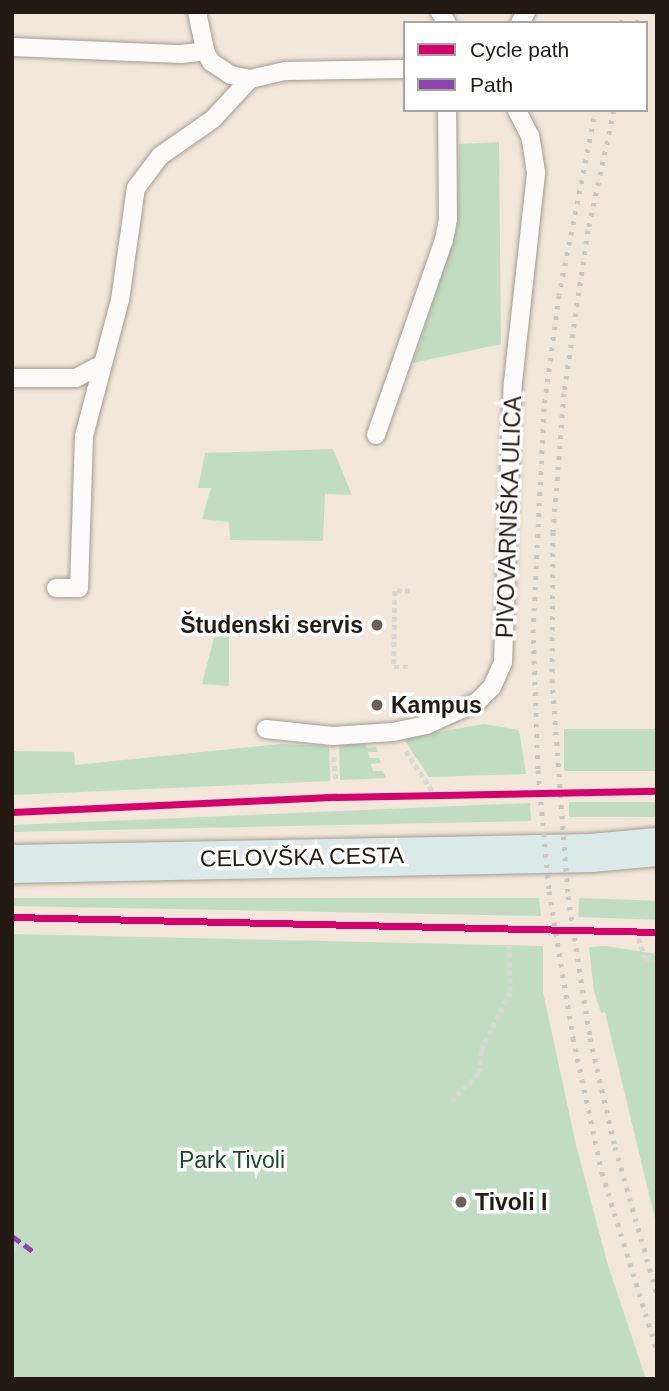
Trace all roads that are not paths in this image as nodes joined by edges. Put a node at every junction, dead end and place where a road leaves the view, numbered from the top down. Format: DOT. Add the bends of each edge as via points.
graph roads {
  1 [pos="197,12"];
  2 [pos="12,47"];
  3 [pos="205,51"];
  4 [pos="403,69"];
  5 [pos="250,79"];
  6 [pos="447,112"];
  7 [pos="518,112"];
  8 [pos="100,365"];
  9 [pos="12,378"];
  10 [pos="376,435"];
  11 [pos="56,588"];
  12 [pos="266,729"];
  13 [pos="657,847"];
  14 [pos="591,853"];
  15 [pos="657,863"];
  16 [pos="12,864"];
  1 -- 3 [label="lane"];
  2 -- 3 [label="lane"];
  3 -- 5 [label="lane" via="221,69"];
  4 -- 5 [label="lane" via="286,71"];
  5 -- 8 [label="lane" via="213,119 160,156 136,188 120,300"];
  6 -- 10 [label="lane" via="448,219 444,240"];
  7 -- 12 [label="lane, PIVOVARNIŠKA ULICA" via="530,136 536,172 513,382 503,662 492,687 462,712 393,732 333,736"];
  8 -- 9 [label="lane" via="76,378"];
  8 -- 11 [label="lane" via="84,436 79,588"];
  13 -- 14 [label="main road, CELOVŠKA CESTA"];
  14 -- 15 [label="main road, CELOVŠKA CESTA"];
  14 -- 16 [label="main road, CELOVŠKA CESTA"];
}
